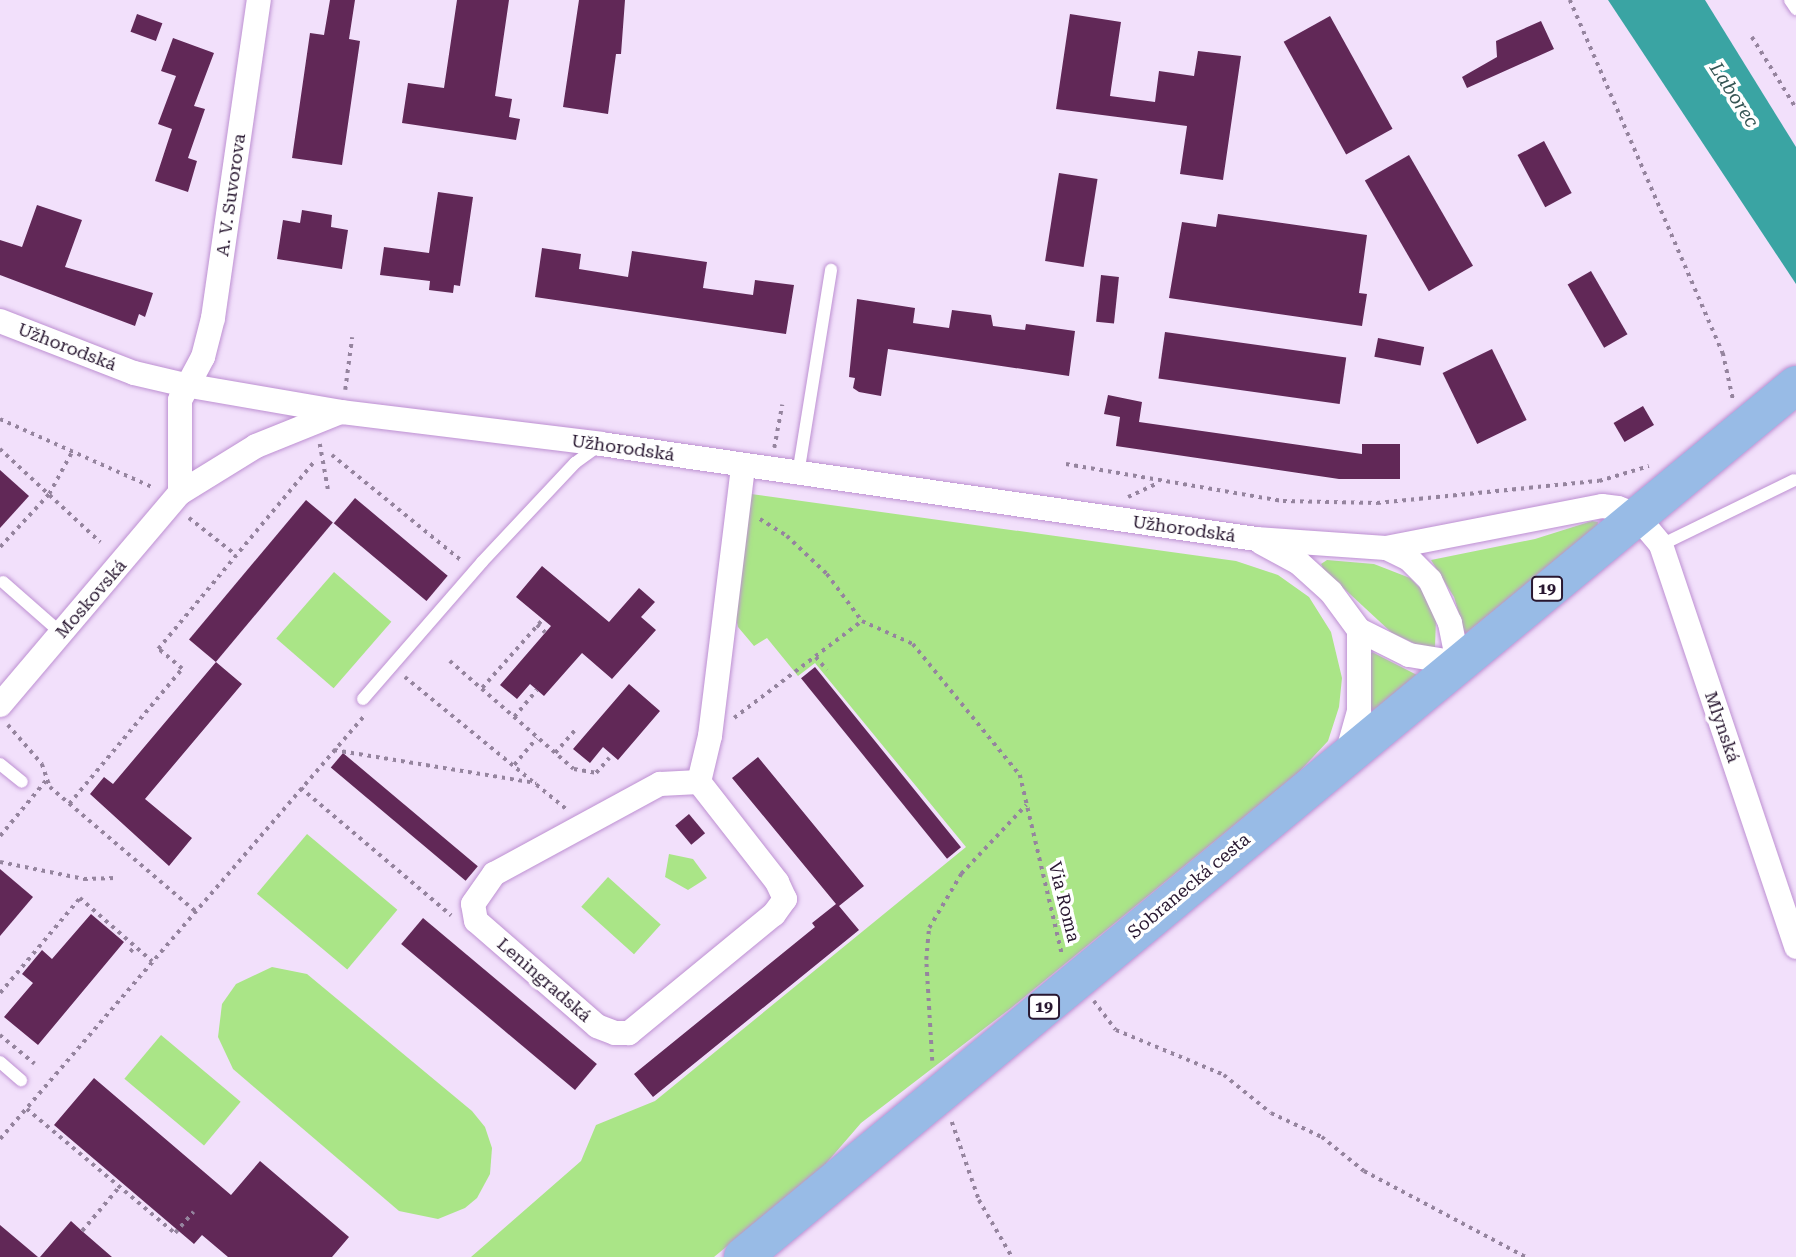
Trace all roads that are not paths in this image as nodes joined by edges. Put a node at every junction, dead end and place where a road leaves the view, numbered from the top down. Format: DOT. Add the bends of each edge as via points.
graph roads {
  1 [pos="259,0"];
  2 [pos="1790,0"];
  3 [pos="1796,9"];
  4 [pos="831,270"];
  5 [pos="0,321"];
  6 [pos="185,385"];
  7 [pos="1787,392"];
  8 [pos="342,412"];
  9 [pos="601,444"];
  10 [pos="743,466"];
  11 [pos="798,474"];
  12 [pos="1794,480"];
  13 [pos="182,503"];
  14 [pos="1636,515"];
  15 [pos="1256,539"];
  16 [pos="1661,545"];
  17 [pos="1386,548"];
  18 [pos="4,582"];
  19 [pos="1359,630"];
  20 [pos="61,633"];
  21 [pos="1458,663"];
  22 [pos="363,699"];
  23 [pos="0,705"];
  24 [pos="1346,757"];
  25 [pos="0,764"];
  26 [pos="22,782"];
  27 [pos="699,782"];
  28 [pos="1796,947"];
  29 [pos="0,1062"];
  30 [pos="21,1080"];
  31 [pos="743,1257"];
  1 -- 6 [label="street, A. V. Suvorova" via="213,318 203,357"];
  2 -- 3 [label="lane"];
  4 -- 11 [label="lane"];
  5 -- 6 [label="street, Užhorodská" via="134,373"];
  6 -- 8 [label="street, Užhorodská"];
  6 -- 13 [label="street" via="180,400"];
  7 -- 14 [label="main road, 19"];
  8 -- 9 [label="street, Užhorodská"];
  8 -- 13 [label="street, Moskovská" via="256,446"];
  9 -- 10 [label="street, Užhorodská"];
  9 -- 22 [label="lane" via="575,463"];
  10 -- 11 [label="street, Užhorodská"];
  10 -- 27 [label="street" via="710,736"];
  11 -- 15 [label="street, Užhorodská"];
  12 -- 16 [label="lane"];
  13 -- 20 [label="street, Moskovská"];
  14 -- 16 [label="street, Mlynská"];
  14 -- 17 [label="street, Užhorodská" via="1602,506"];
  14 -- 21 [label="main road, Sobranecká cesta / 19"];
  15 -- 17 [label="street, Užhorodská"];
  15 -- 19 [label="street, Užhorodská" via="1299,563 1331,592"];
  16 -- 28 [label="street, Mlynská"];
  17 -- 21 [label="street, Užhorodská" via="1409,559 1430,580 1450,623"];
  18 -- 20 [label="lane"];
  19 -- 21 [label="street, Užhorodská" via="1409,655"];
  19 -- 24 [label="street" via="1359,711"];
  20 -- 23 [label="street, Moskovská"];
  21 -- 24 [label="main road, Sobranecká cesta / 19"];
  24 -- 31 [label="main road, Sobranecká cesta / 19"];
  25 -- 26 [label="lane"];
  27 -- 27 [label="street, Leningradská" via="660,784 494,874 473,904 476,920 597,1026 615,1033 629,1032 774,914 785,899 777,882"];
  29 -- 30 [label="lane"];
}
